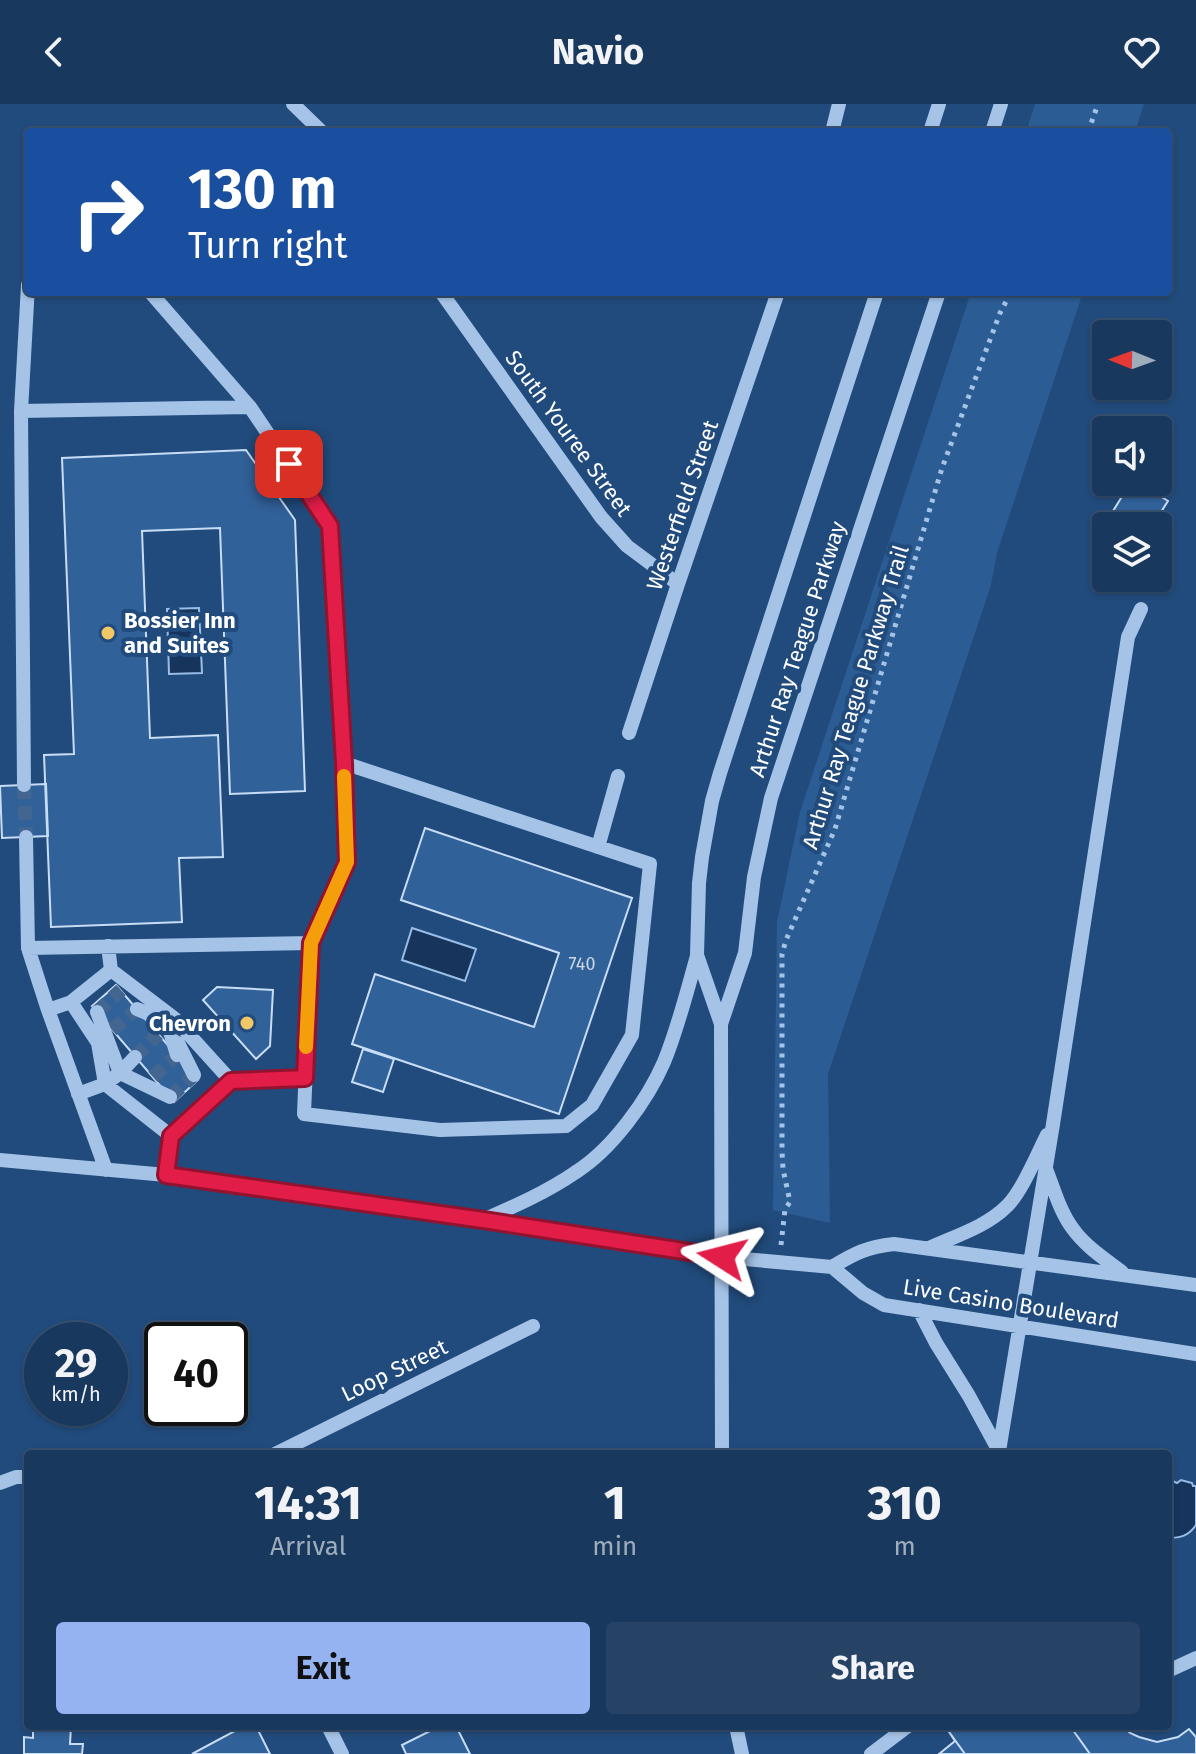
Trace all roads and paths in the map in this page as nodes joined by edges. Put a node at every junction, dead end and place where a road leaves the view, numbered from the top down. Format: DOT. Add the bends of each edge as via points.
graph roads {
  1 [pos="293,104"];
  2 [pos="839,104"];
  3 [pos="939,104"];
  4 [pos="1001,104"];
  5 [pos="1098,104"];
  6 [pos="318,128"];
  7 [pos="833,128"];
  8 [pos="931,128"];
  9 [pos="993,128"];
  10 [pos="1089,128"];
  11 [pos="27,296"];
  12 [pos="153,296"];
  13 [pos="444,296"];
  14 [pos="777,296"];
  15 [pos="876,296"];
  16 [pos="938,296"];
  17 [pos="1009,296"];
  18 [pos="250,407"];
  19 [pos="21,411"];
  20 [pos="678,584"];
  21 [pos="1141,609"];
  22 [pos="629,733"];
  23 [pos="344,763"];
  24 [pos="618,776"];
  25 [pos="24,785"];
  26 [pos="26,837"];
  27 [pos="598,847"];
  28 [pos="311,943"];
  29 [pos="108,946"];
  30 [pos="28,948"];
  31 [pos="697,955"];
  32 [pos="111,970"];
  33 [pos="121,990"];
  34 [pos="71,1002"];
  35 [pos="137,1009"];
  36 [pos="48,1010"];
  37 [pos="97,1012"];
  38 [pos="721,1024"];
  39 [pos="166,1025"];
  40 [pos="112,1030"];
  41 [pos="177,1055"];
  42 [pos="135,1057"];
  43 [pos="120,1073"];
  44 [pos="194,1075"];
  45 [pos="153,1077"];
  46 [pos="305,1078"];
  47 [pos="231,1081"];
  48 [pos="105,1084"];
  49 [pos="78,1094"];
  50 [pos="170,1097"];
  51 [pos="1053,1124"];
  52 [pos="171,1136"];
  53 [pos="0,1160"];
  54 [pos="1046,1168"];
  55 [pos="106,1170"];
  56 [pos="166,1175"];
  57 [pos="483,1220"];
  58 [pos="928,1248"];
  59 [pos="722,1257"];
  60 [pos="1030,1261"];
  61 [pos="779,1262"];
  62 [pos="832,1267"];
  63 [pos="1126,1275"];
  64 [pos="1196,1285"];
  65 [pos="919,1310"];
  66 [pos="533,1326"];
  67 [pos="1019,1327"];
  68 [pos="1196,1354"];
  69 [pos="283,1450"];
  70 [pos="722,1450"];
  71 [pos="998,1450"];
  72 [pos="1000,1450"];
  73 [pos="24,1477"];
  74 [pos="0,1483"];
  75 [pos="1196,1658"];
  76 [pos="1172,1669"];
  77 [pos="330,1730"];
  78 [pos="737,1730"];
  79 [pos="903,1730"];
  80 [pos="342,1754"];
  81 [pos="742,1754"];
  82 [pos="871,1754"];
  1 -- 6 [label="street"];
  2 -- 7 [label="street"];
  3 -- 8 [label="street"];
  4 -- 9 [label="street"];
  5 -- 10 [label="path"];
  11 -- 19 [label="street"];
  12 -- 18 [label="street"];
  13 -- 20 [label="street, South Youree Street" via="601,517 627,546"];
  14 -- 20 [label="street, Westerfield Street"];
  15 -- 31 [label="street, Arthur Ray Teague Parkway" via="712,801 699,883"];
  16 -- 38 [label="street, Arthur Ray Teague Parkway" via="771,798 745,953"];
  17 -- 61 [label="path, Arthur Ray Teague Parkway Trail" via="942,468 835,829 782,954 782,1152 790,1202"];
  18 -- 19 [label="street"];
  18 -- 23 [label="street" via="330,526"];
  19 -- 25 [label="street"];
  20 -- 22 [label="street, Westerfield Street"];
  21 -- 51 [label="street" via="1128,637"];
  23 -- 27 [label="street"];
  23 -- 28 [label="street" via="347,862"];
  24 -- 27 [label="street"];
  26 -- 30 [label="street"];
  27 -- 46 [label="street" via="650,864 632,1035 592,1105 566,1126 440,1130 304,1114"];
  28 -- 29 [label="street"];
  28 -- 46 [label="street"];
  29 -- 30 [label="street"];
  29 -- 32 [label="street"];
  30 -- 36 [label="street"];
  31 -- 38 [label="street, Arthur Ray Teague Parkway"];
  31 -- 57 [label="street" via="665,1059 624,1126 579,1171"];
  32 -- 34 [label="street"];
  32 -- 39 [label="street"];
  33 -- 39 [label="street"];
  34 -- 36 [label="street"];
  34 -- 48 [label="street" via="98,1043"];
  35 -- 39 [label="street"];
  36 -- 49 [label="street"];
  37 -- 43 [label="street"];
  38 -- 59 [label="street, Arthur Ray Teague Parkway"];
  39 -- 41 [label="street"];
  39 -- 44 [label="street"];
  39 -- 47 [label="street"];
  40 -- 43 [label="street"];
  42 -- 43 [label="street"];
  43 -- 45 [label="street"];
  43 -- 48 [label="street"];
  43 -- 50 [label="street"];
  46 -- 47 [label="street"];
  47 -- 52 [label="street"];
  48 -- 49 [label="street"];
  48 -- 52 [label="street"];
  49 -- 55 [label="street"];
  51 -- 54 [label="street"];
  51 -- 58 [label="street" via="1007,1206 977,1227"];
  52 -- 56 [label="street"];
  53 -- 55 [label="street"];
  54 -- 60 [label="street"];
  54 -- 63 [label="street" via="1071,1227"];
  55 -- 56 [label="street"];
  56 -- 57 [label="street"];
  57 -- 59 [label="street"];
  58 -- 60 [label="street, Live Casino Boulevard"];
  58 -- 62 [label="street, Live Casino Boulevard" via="872,1246"];
  59 -- 61 [label="street"];
  59 -- 70 [label="street, Arthur Ray Teague Parkway"];
  60 -- 63 [label="street, Live Casino Boulevard"];
  60 -- 67 [label="street"];
  61 -- 62 [label="street"];
  62 -- 65 [label="street, Live Casino Boulevard" via="884,1305"];
  63 -- 64 [label="street, Live Casino Boulevard"];
  65 -- 67 [label="street, Live Casino Boulevard"];
  65 -- 71 [label="street"];
  66 -- 69 [label="street, Loop Street"];
  67 -- 68 [label="street, Live Casino Boulevard"];
  67 -- 72 [label="street"];
  73 -- 74 [label="street"];
  75 -- 76 [label="street"];
  77 -- 80 [label="street"];
  78 -- 81 [label="street"];
  79 -- 82 [label="street"];
}
